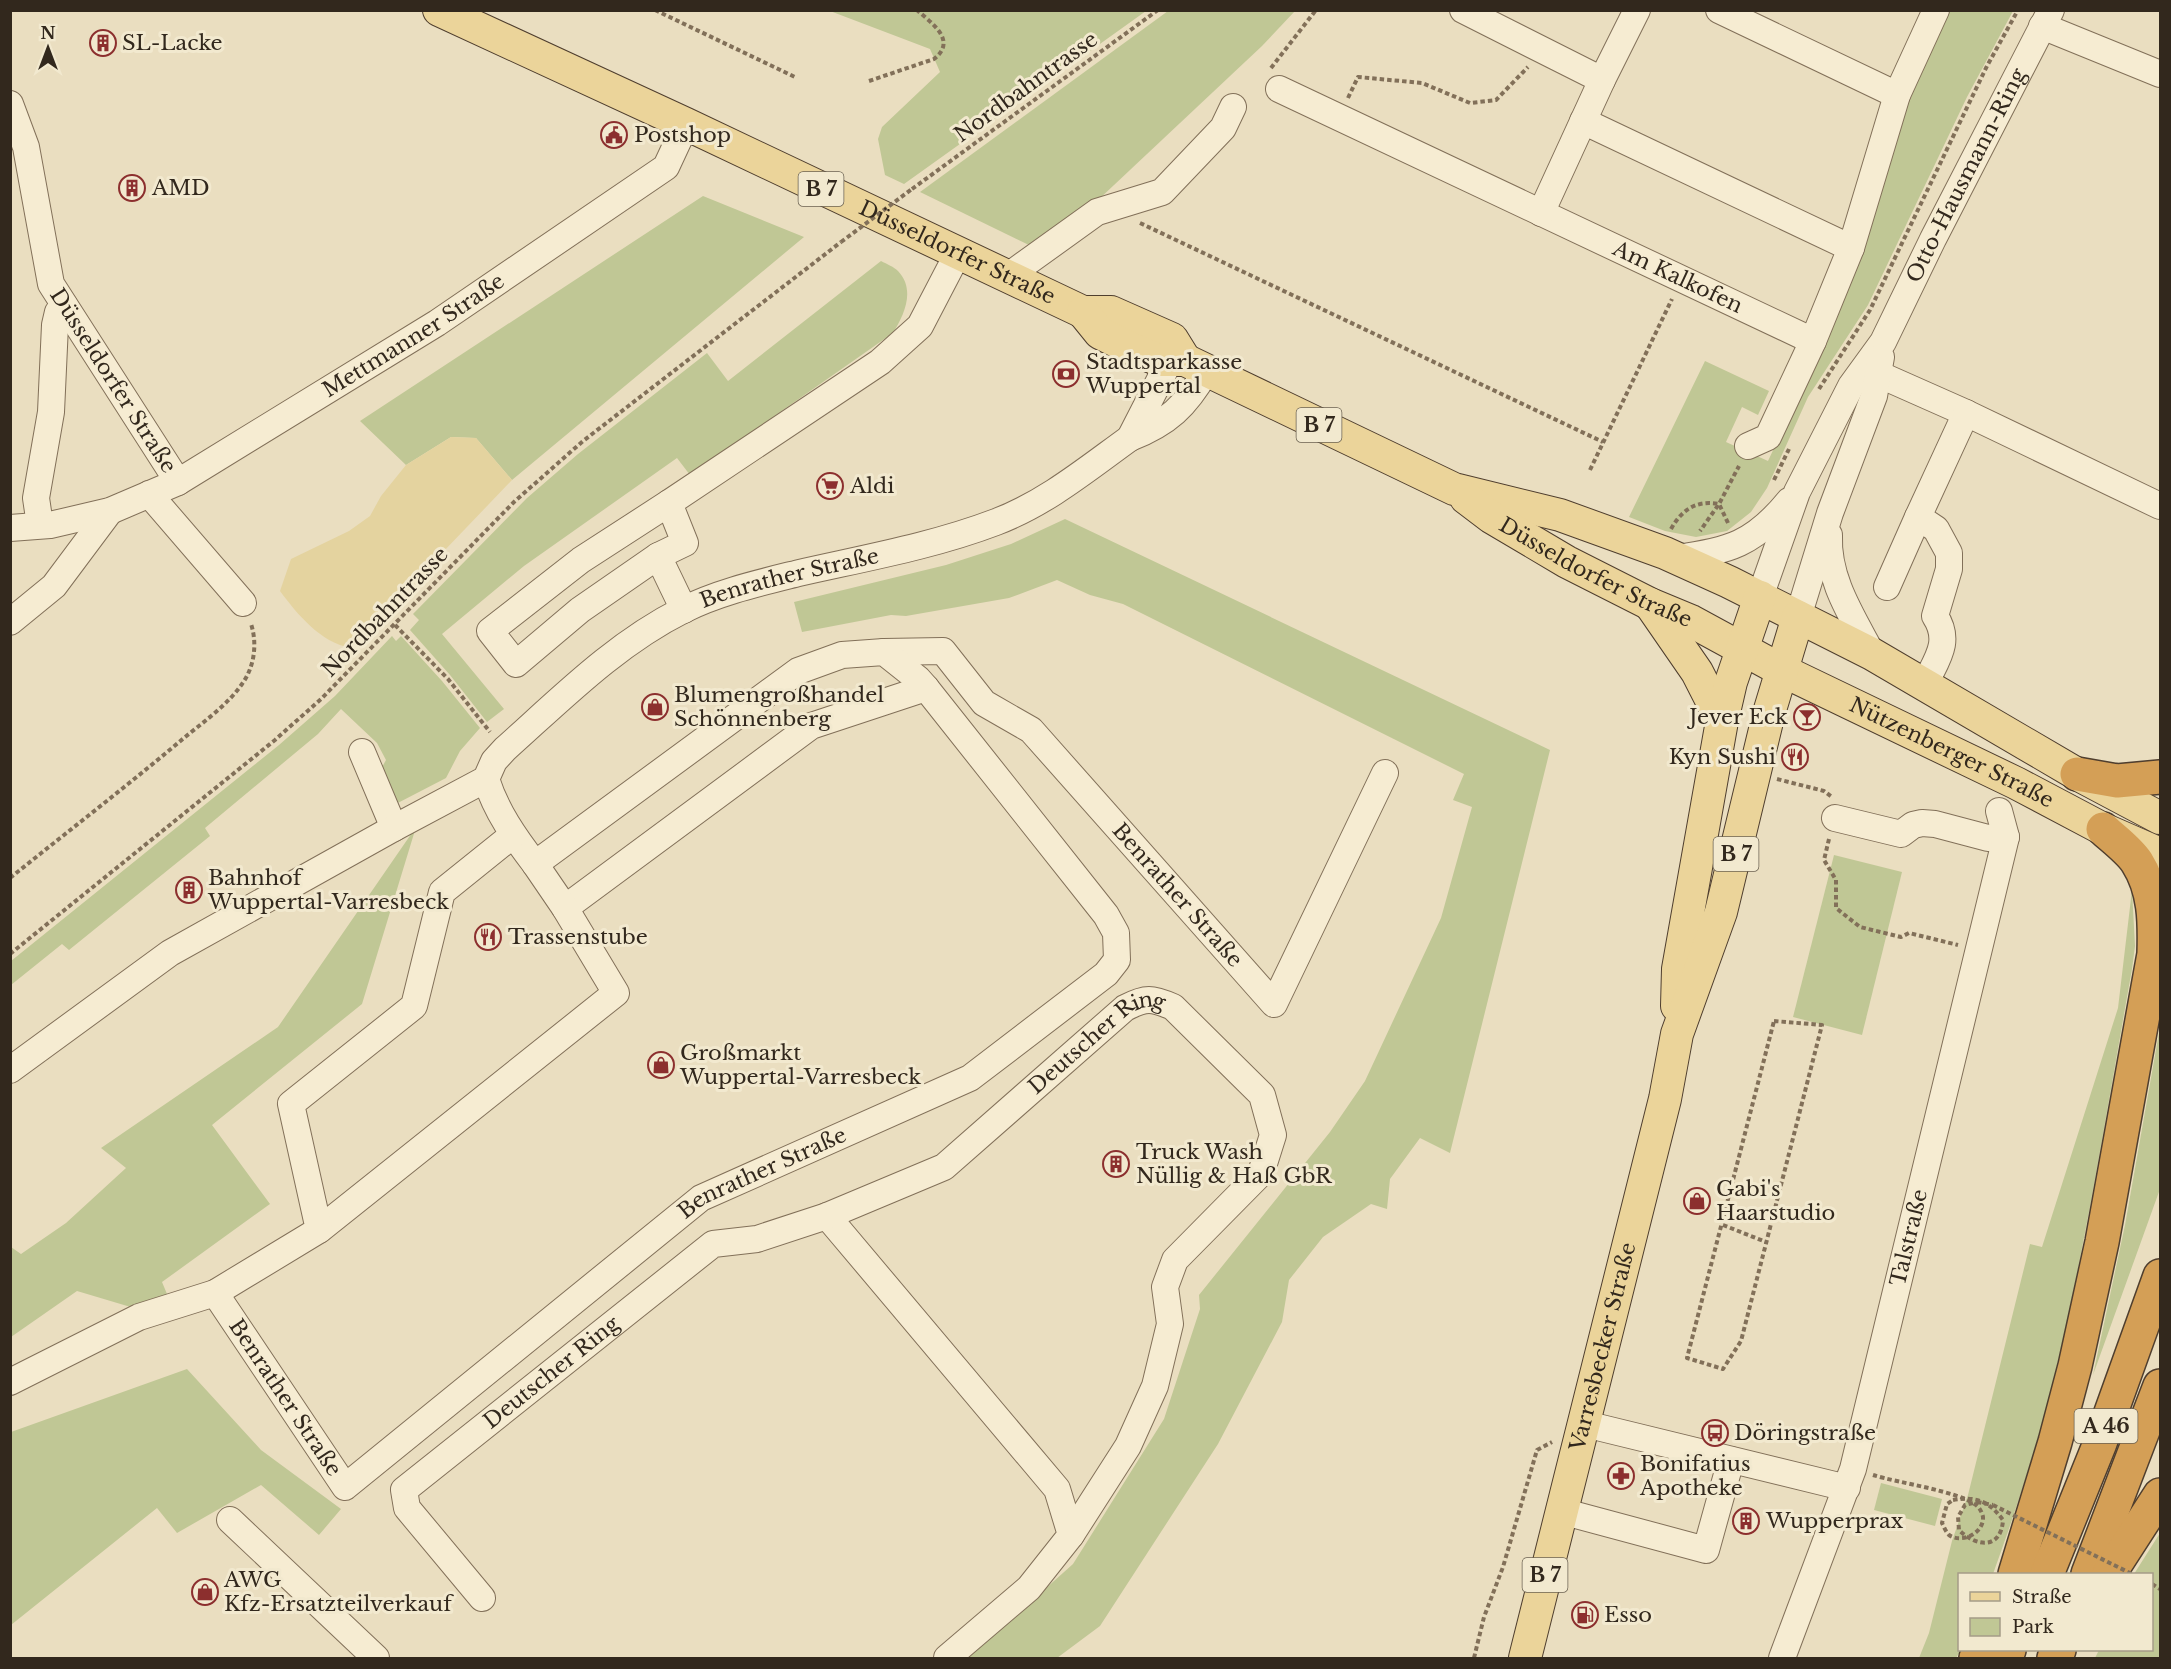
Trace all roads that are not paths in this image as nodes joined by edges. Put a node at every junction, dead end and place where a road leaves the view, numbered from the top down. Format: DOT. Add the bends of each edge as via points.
graph roads {
  1 [pos="439,10"];
  2 [pos="1463,10"];
  3 [pos="1637,10"];
  4 [pos="1719,10"];
  5 [pos="1936,10"];
  6 [pos="2046,18"];
  7 [pos="2160,74"];
  8 [pos="1602,80"];
  9 [pos="1273,81"];
  10 [pos="1897,95"];
  11 [pos="10,104"];
  12 [pos="1233,107"];
  13 [pos="1583,121"];
  14 [pos="686,124"];
  15 [pos="1541,213"];
  16 [pos="1851,248"];
  17 [pos="958,253"];
  18 [pos="1008,276"];
  19 [pos="64,305"];
  20 [pos="1813,341"];
  21 [pos="1883,342"];
  22 [pos="1187,364"];
  23 [pos="1878,374"];
  24 [pos="1966,413"];
  25 [pos="1130,438"];
  26 [pos="1748,446"];
  27 [pos="178,482"];
  28 [pos="1785,487"];
  29 [pos="1454,489"];
  30 [pos="149,494"];
  31 [pos="669,503"];
  32 [pos="2160,506"];
  33 [pos="110,511"];
  34 [pos="1830,513"];
  35 [pos="1918,517"];
  36 [pos="45,525"];
  37 [pos="10,528"];
  38 [pos="1679,544"];
  39 [pos="658,556"];
  40 [pos="1887,587"];
  41 [pos="1761,597"];
  42 [pos="243,603"];
  43 [pos="1650,604"];
  44 [pos="684,610"];
  45 [pos="1798,617"];
  46 [pos="10,622"];
  47 [pos="1742,649"];
  48 [pos="884,652"];
  49 [pos="1872,654"];
  50 [pos="1781,670"];
  51 [pos="1924,684"];
  52 [pos="926,688"];
  53 [pos="1722,721"];
  54 [pos="362,752"];
  55 [pos="1385,773"];
  56 [pos="2077,774"];
  57 [pos="2160,777"];
  58 [pos="486,779"];
  59 [pos="1999,811"];
  60 [pos="1835,818"];
  61 [pos="2160,818"];
  62 [pos="394,828"];
  63 [pos="2103,829"];
  64 [pos="513,835"];
  65 [pos="2006,837"];
  66 [pos="2160,854"];
  67 [pos="535,864"];
  68 [pos="566,908"];
  69 [pos="2157,945"];
  70 [pos="1677,1034"];
  71 [pos="10,1070"];
  72 [pos="826,1216"];
  73 [pos="319,1230"];
  74 [pos="2160,1276"];
  75 [pos="215,1293"];
  76 [pos="10,1382"];
  77 [pos="2160,1386"];
  78 [pos="1585,1424"];
  79 [pos="1731,1460"];
  80 [pos="1850,1479"];
  81 [pos="2160,1495"];
  82 [pos="1561,1511"];
  83 [pos="230,1520"];
  84 [pos="1071,1535"];
  85 [pos="2016,1573"];
  86 [pos="2047,1573"];
  87 [pos="2089,1573"];
  88 [pos="2110,1573"];
  89 [pos="482,1599"];
  90 [pos="1520,1656"];
  91 [pos="376,1659"];
  92 [pos="947,1659"];
  93 [pos="1782,1659"];
  1 -- 14 [label="main road, Düsseldorfer Straße / B 7"];
  2 -- 8 [label="street"];
  3 -- 8 [label="street"];
  4 -- 10 [label="street"];
  5 -- 10 [label="street"];
  6 -- 7 [label="street"];
  6 -- 21 [label="street, Otto-Hausmann-Ring"];
  8 -- 13 [label="street"];
  9 -- 15 [label="street, Am Kalkofen" via="1338,118"];
  10 -- 16 [label="street"];
  11 -- 19 [label="street, Düsseldorfer Straße" via="26,147 51,284"];
  12 -- 18 [label="street" via="1223,128 1162,192 1097,212"];
  13 -- 15 [label="street"];
  13 -- 16 [label="street"];
  14 -- 17 [label="main road, Düsseldorfer Straße / B 7"];
  14 -- 27 [label="street, Mettmanner Straße" via="666,167 437,323"];
  15 -- 20 [label="street, Am Kalkofen"];
  16 -- 20 [label="street"];
  17 -- 18 [label="main road, Düsseldorfer Straße / B 7"];
  17 -- 31 [label="street" via="920,326 880,362"];
  18 -- 22 [label="main road, Düsseldorfer Straße / B 7" via="1083,312 1111,312 1172,339"];
  19 -- 27 [label="street, Düsseldorfer Straße"];
  19 -- 36 [label="street" via="55,325 51,412 36,498"];
  20 -- 26 [label="street" via="1768,437"];
  21 -- 23 [label="street, Otto-Hausmann-Ring"];
  21 -- 28 [label="street, Otto-Hausmann-Ring"];
  22 -- 25 [label="street, Benrather Straße"];
  22 -- 25 [label="street, Benrather Straße" via="1186,402 1155,428"];
  22 -- 29 [label="main road, Düsseldorfer Straße / B 7"];
  23 -- 24 [label="street"];
  23 -- 34 [label="street, Otto-Hausmann-Ring" via="1874,396"];
  24 -- 32 [label="street"];
  24 -- 35 [label="street"];
  25 -- 44 [label="street, Benrather Straße" via="1044,500 998,522 727,592"];
  27 -- 30 [label="street, Mettmanner Straße"];
  28 -- 38 [label="street" via="1779,514 1741,544 1719,552"];
  28 -- 41 [label="street, Otto-Hausmann-Ring"];
  29 -- 38 [label="main road, Düsseldorfer Straße / B 7"];
  29 -- 43 [label="main road, Düsseldorfer Straße / B 7" via="1491,517 1567,562"];
  30 -- 33 [label="street, Mettmanner Straße"];
  30 -- 42 [label="street"];
  31 -- 39 [label="street" via="685,543"];
  31 -- 39 [label="street" via="581,560 490,631 516,664 580,610"];
  33 -- 36 [label="street, Mettmanner Straße"];
  33 -- 46 [label="street" via="54,586"];
  34 -- 45 [label="street, Otto-Hausmann-Ring"];
  34 -- 49 [label="street" via="1831,566 1840,593"];
  35 -- 40 [label="street"];
  35 -- 51 [label="street" via="1936,529 1949,553 1949,569 1935,616 1942,626 1944,644"];
  36 -- 37 [label="street, Mettmanner Straße"];
  38 -- 41 [label="main road, Düsseldorfer Straße / B 7"];
  39 -- 44 [label="street"];
  41 -- 45 [label="main road, Nützenberger Straße"];
  41 -- 47 [label="main road, B 7"];
  43 -- 47 [label="main road, Düsseldorfer Straße / B 7"];
  43 -- 53 [label="main road, B 7" via="1697,672"];
  44 -- 58 [label="street, Benrather Straße" via="606,659 505,749"];
  45 -- 49 [label="main road, Nützenberger Straße"];
  45 -- 50 [label="main road, B 7"];
  47 -- 50 [label="main road, Nützenberger Straße"];
  47 -- 53 [label="main road, Varresbecker Straße / B 7"];
  48 -- 52 [label="street, Benrather Straße"];
  48 -- 55 [label="street, Benrather Straße" via="943,651 984,703 1031,730 1274,1004"];
  48 -- 67 [label="street, Benrather Straße" via="842,655 798,671"];
  49 -- 51 [label="main road, Nützenberger Straße"];
  50 -- 63 [label="main road, Nützenberger Straße"];
  50 -- 70 [label="main road, Varresbecker Straße / B 7" via="1721,912"];
  51 -- 56 [label="main road, Nützenberger Straße"];
  52 -- 68 [label="street" via="811,726"];
  52 -- 75 [label="street, Benrather Straße" via="1106,915 1116,933 1117,960 1106,974 970,1078 701,1198 345,1487"];
  53 -- 70 [label="main road, Varresbecker Straße / B 7" via="1678,969"];
  54 -- 62 [label="street"];
  56 -- 57 [label="highway" via="2117,781"];
  56 -- 61 [label="main road, Nützenberger Straße"];
  58 -- 62 [label="street"];
  58 -- 64 [label="street"];
  59 -- 65 [label="street, Talstraße"];
  60 -- 65 [label="street" via="1901,834 1922,823 1988,838"];
  62 -- 71 [label="street" via="170,953"];
  63 -- 66 [label="main road, Nützenberger Straße"];
  63 -- 69 [label="highway" via="2136,860 2146,880"];
  64 -- 67 [label="street"];
  64 -- 73 [label="street" via="442,892 414,1006 291,1104"];
  65 -- 80 [label="street, Talstraße"];
  67 -- 68 [label="street"];
  68 -- 73 [label="street" via="616,993"];
  69 -- 85 [label="highway" via="2076,1366"];
  70 -- 78 [label="main road, Varresbecker Straße / B 7" via="1665,1099"];
  72 -- 84 [label="street" via="1058,1489"];
  72 -- 84 [label="street, Deutscher Ring" via="945,1167 1125,1008 1142,999 1173,1007 1262,1095 1273,1135 1261,1173 1175,1260 1165,1287 1170,1324 1155,1386 1128,1446"];
  72 -- 89 [label="street, Deutscher Ring" via="757,1239 713,1244 404,1490 407,1508"];
  73 -- 75 [label="street"];
  74 -- 86 [label="highway, A 46" via="2100,1443"];
  75 -- 76 [label="street" via="140,1317"];
  77 -- 87 [label="highway, A 46"];
  78 -- 79 [label="street"];
  78 -- 82 [label="main road, Varresbecker Straße / B 7"];
  79 -- 80 [label="street"];
  79 -- 82 [label="street" via="1706,1550"];
  80 -- 93 [label="street, Talstraße"];
  81 -- 88 [label="highway"];
  82 -- 90 [label="main road, Varresbecker Straße / B 7"];
  83 -- 91 [label="street"];
  84 -- 92 [label="street, Deutscher Ring" via="1029,1588"];
}
